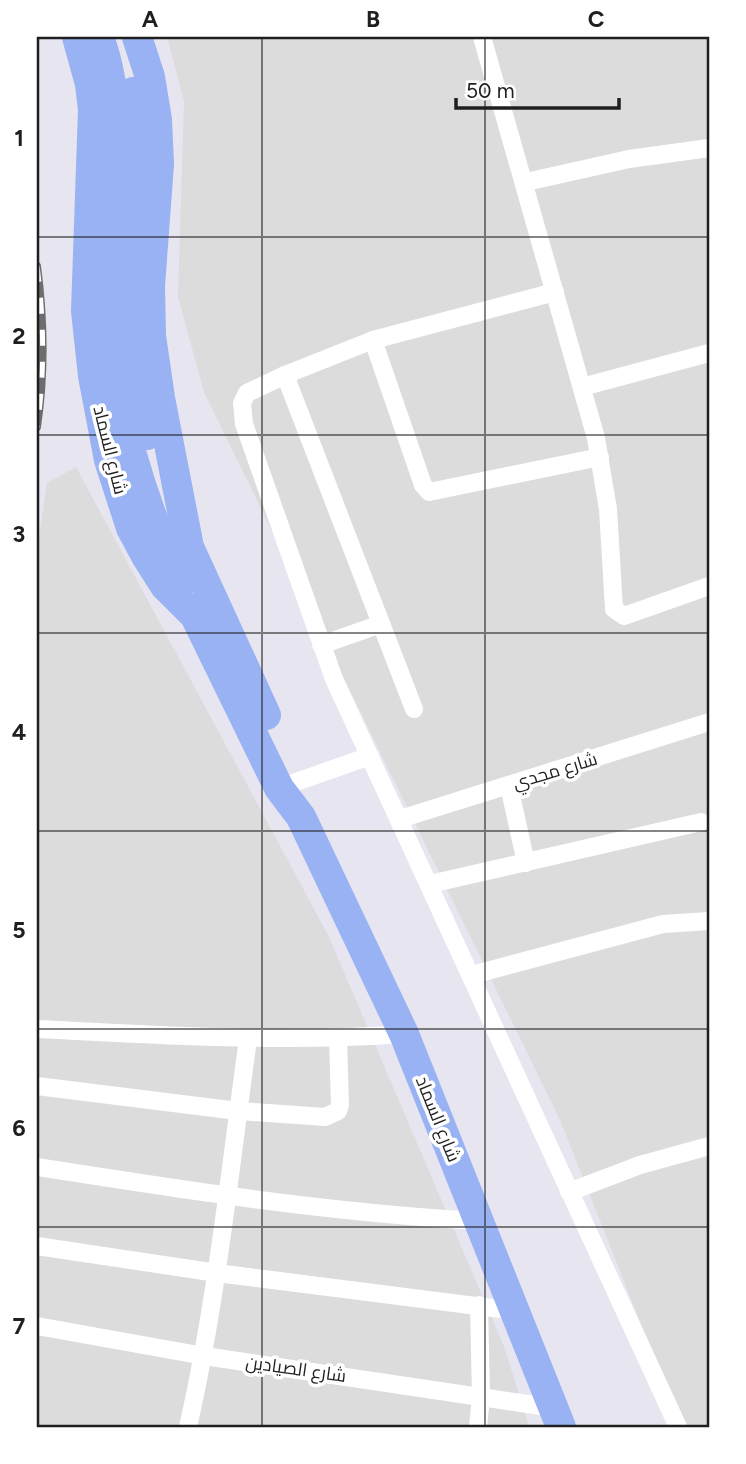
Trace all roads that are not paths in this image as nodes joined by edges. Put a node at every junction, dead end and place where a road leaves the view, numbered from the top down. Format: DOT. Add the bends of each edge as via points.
graph roads {
  1 [pos="77,37"];
  2 [pos="99,37"];
  3 [pos="121,37"];
  4 [pos="138,37"];
  5 [pos="482,37"];
  6 [pos="709,148"];
  7 [pos="526,182"];
  8 [pos="555,292"];
  9 [pos="373,340"];
  10 [pos="709,354"];
  11 [pos="285,375"];
  12 [pos="582,387"];
  13 [pos="127,393"];
  14 [pos="600,457"];
  15 [pos="189,547"];
  16 [pos="709,586"];
  17 [pos="195,616"];
  18 [pos="381,624"];
  19 [pos="321,645"];
  20 [pos="414,709"];
  21 [pos="709,722"];
  22 [pos="370,756"];
  23 [pos="287,785"];
  24 [pos="509,786"];
  25 [pos="400,819"];
  26 [pos="701,822"];
  27 [pos="526,863"];
  28 [pos="429,884"];
  29 [pos="709,921"];
  30 [pos="472,975"];
  31 [pos="37,1030"];
  32 [pos="404,1034"];
  33 [pos="248,1039"];
  34 [pos="338,1039"];
  35 [pos="37,1086"];
  36 [pos="238,1111"];
  37 [pos="709,1146"];
  38 [pos="37,1167"];
  39 [pos="569,1192"];
  40 [pos="228,1196"];
  41 [pos="479,1221"];
  42 [pos="37,1246"];
  43 [pos="217,1273"];
  44 [pos="479,1305"];
  45 [pos="516,1311"];
  46 [pos="37,1326"];
  47 [pos="204,1356"];
  48 [pos="481,1397"];
  49 [pos="558,1418"];
  50 [pos="188,1427"];
  51 [pos="478,1427"];
  52 [pos="678,1427"];
  1 -- 17 [label="highway, شارع السماد" via="93,110 86,311 109,460 131,528 146,556 165,586"];
  2 -- 13 [label="highway" via="112,90 117,156 108,329"];
  3 -- 13 [label="highway" via="132,80 138,147 127,298"];
  4 -- 15 [label="highway, شارع السماد" via="150,77 159,164 150,336"];
  5 -- 7 [label="street"];
  6 -- 7 [label="street" via="629,159"];
  7 -- 8 [label="street"];
  8 -- 9 [label="street"];
  8 -- 12 [label="street"];
  9 -- 11 [label="street"];
  9 -- 14 [label="street" via="401,428 429,492"];
  10 -- 12 [label="street"];
  11 -- 18 [label="street"];
  11 -- 19 [label="street" via="247,393 242,403 244,424"];
  12 -- 14 [label="street"];
  13 -- 15 [label="highway"];
  13 -- 17 [label="highway" via="142,486"];
  14 -- 16 [label="street" via="617,612 624,615"];
  15 -- 23 [label="highway, شارع السماد"];
  17 -- 23 [label="highway, شارع السماد"];
  18 -- 19 [label="street"];
  18 -- 20 [label="street"];
  19 -- 22 [label="street"];
  21 -- 24 [label="street, شارع مجدي"];
  22 -- 23 [label="street"];
  22 -- 25 [label="street"];
  23 -- 32 [label="highway, شارع السماد"];
  24 -- 25 [label="street, شارع مجدي"];
  24 -- 27 [label="street"];
  25 -- 28 [label="street"];
  26 -- 27 [label="street"];
  27 -- 28 [label="street"];
  28 -- 30 [label="street"];
  29 -- 30 [label="street" via="663,924"];
  30 -- 39 [label="street"];
  31 -- 33 [label="street"];
  32 -- 34 [label="street"];
  32 -- 41 [label="highway, شارع السماد"];
  33 -- 34 [label="street"];
  33 -- 36 [label="street"];
  34 -- 36 [label="street" via="338,1111 326,1117"];
  35 -- 36 [label="street"];
  36 -- 40 [label="street"];
  37 -- 39 [label="street"];
  38 -- 40 [label="street"];
  39 -- 52 [label="street"];
  40 -- 41 [label="street" via="397,1217"];
  40 -- 43 [label="street"];
  41 -- 45 [label="highway, شارع السماد"];
  42 -- 43 [label="street"];
  43 -- 44 [label="street"];
  43 -- 47 [label="street"];
  44 -- 45 [label="street"];
  44 -- 48 [label="street"];
  45 -- 49 [label="highway, شارع السماد"];
  46 -- 47 [label="street, شارع الصيادين"];
  47 -- 48 [label="street, شارع الصيادين"];
  47 -- 50 [label="street"];
  48 -- 49 [label="street, شارع الصيادين"];
  48 -- 51 [label="street"];
}
